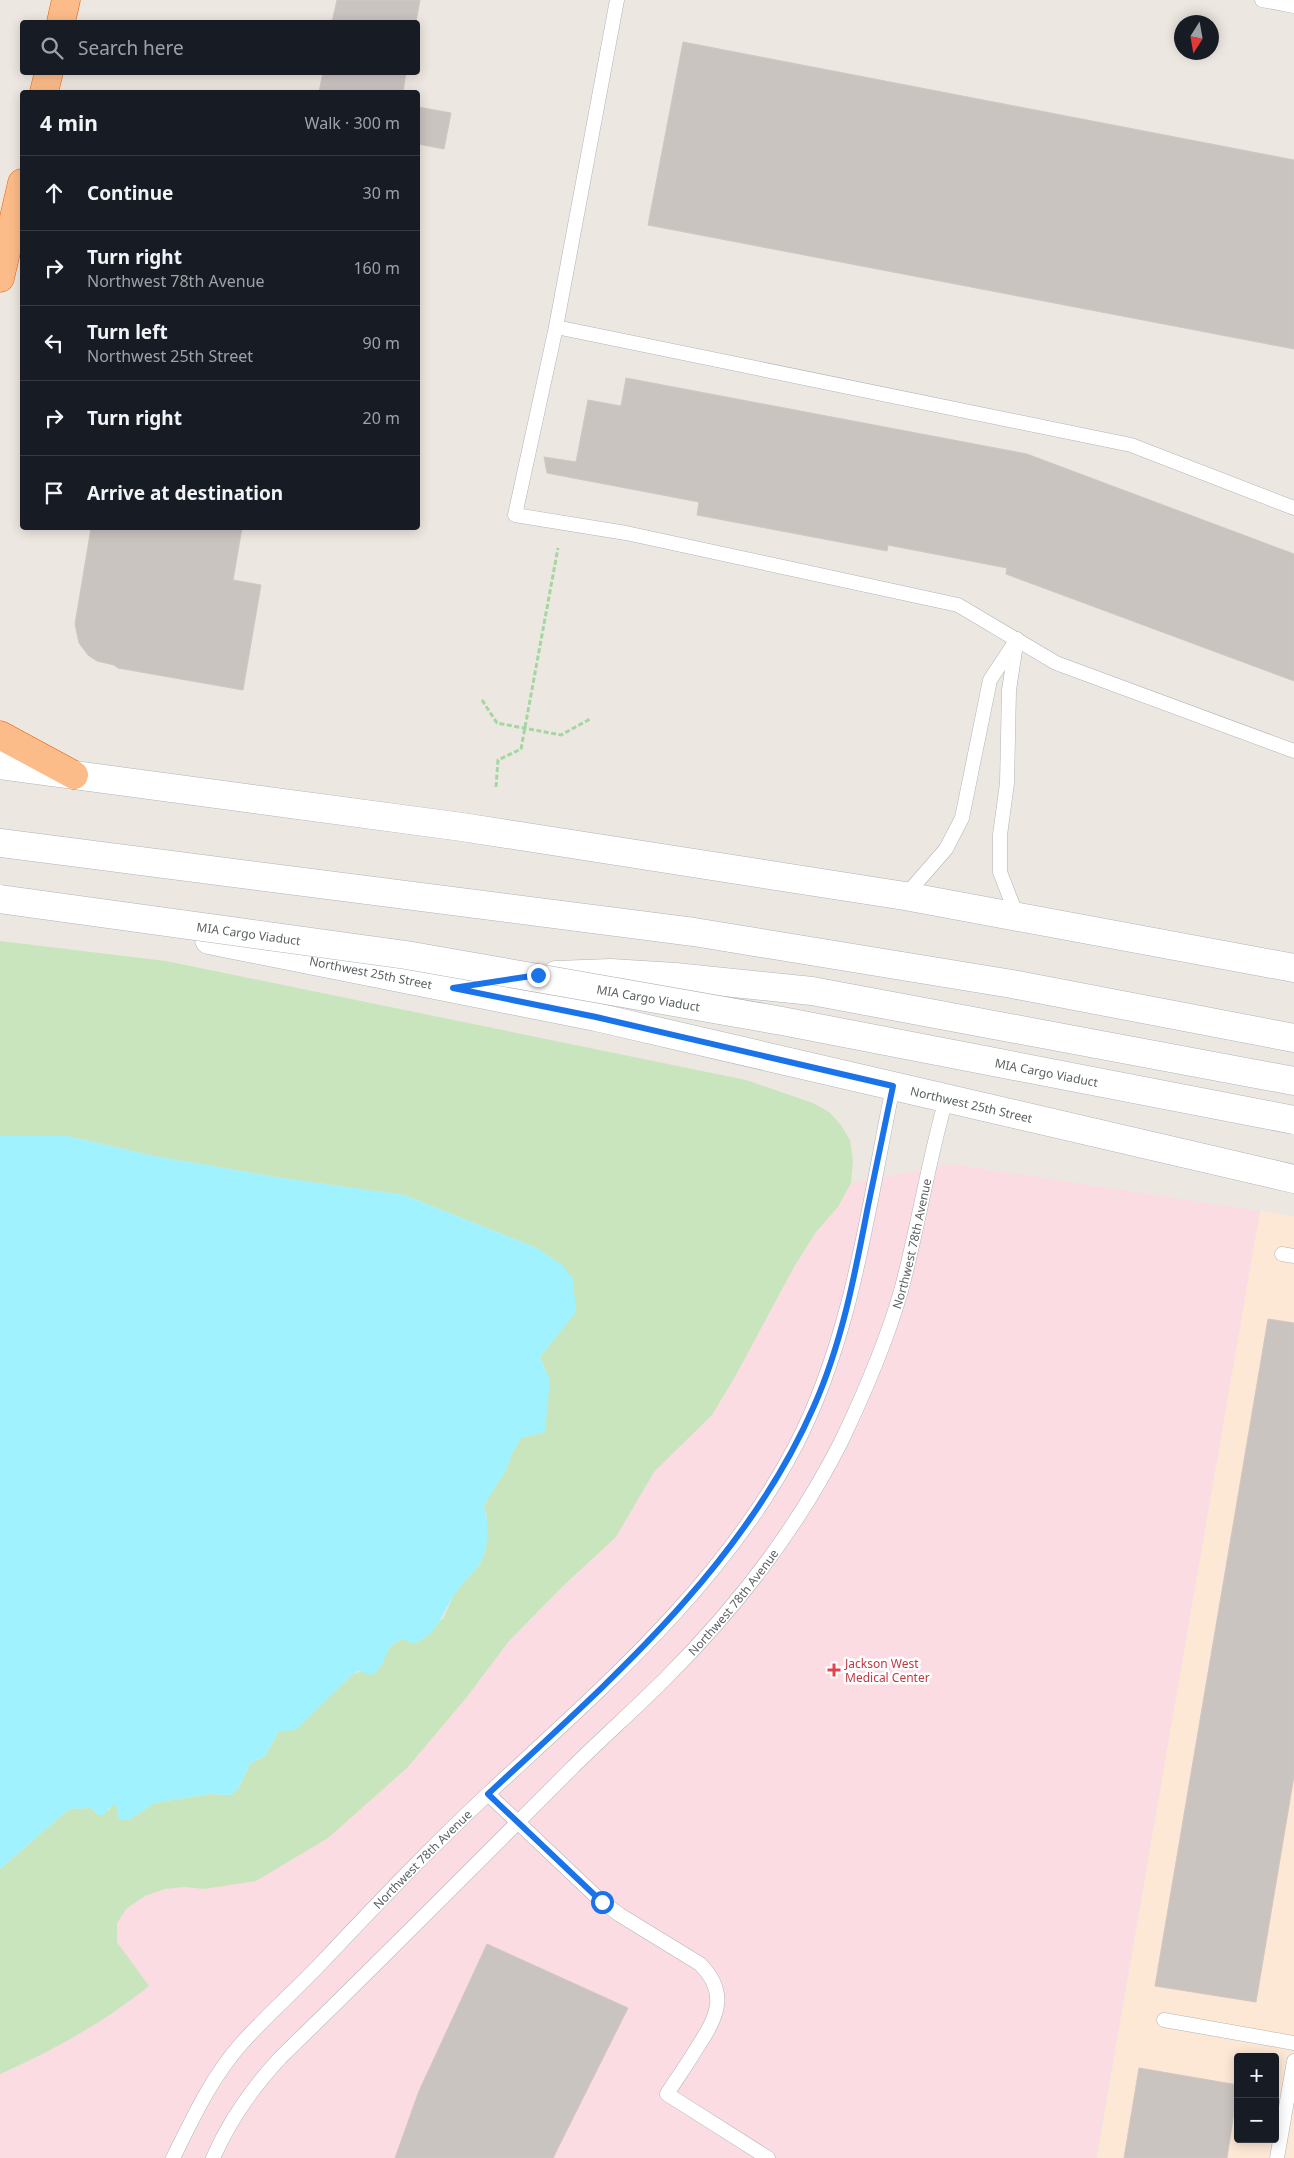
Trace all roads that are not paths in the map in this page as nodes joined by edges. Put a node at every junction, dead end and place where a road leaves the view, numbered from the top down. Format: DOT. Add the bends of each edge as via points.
graph roads {
  1 [pos="66,0"];
  2 [pos="617,0"];
  3 [pos="1262,0"];
  4 [pos="1294,6"];
  5 [pos="61,20"];
  6 [pos="48,75"];
  7 [pos="44,90"];
  8 [pos="20,193"];
  9 [pos="0,278"];
  10 [pos="556,327"];
  11 [pos="1294,508"];
  12 [pos="1017,639"];
  13 [pos="0,735"];
  14 [pos="1294,751"];
  15 [pos="0,765"];
  16 [pos="74,775"];
  17 [pos="0,843"];
  18 [pos="905,896"];
  19 [pos="0,901"];
  20 [pos="1017,916"];
  21 [pos="1294,968"];
  22 [pos="453,988"];
  23 [pos="1294,1038"];
  24 [pos="1294,1081"];
  25 [pos="893,1086"];
  26 [pos="946,1099"];
  27 [pos="1294,1120"];
  28 [pos="1294,1179"];
  29 [pos="488,1794"];
  30 [pos="518,1822"];
  31 [pos="1164,2020"];
  32 [pos="1294,2043"];
  33 [pos="1294,2061"];
  34 [pos="173,2158"];
  35 [pos="213,2158"];
  36 [pos="768,2158"];
  37 [pos="1277,2158"];
  1 -- 5 [label="highway"];
  2 -- 10 [label="lane"];
  3 -- 4 [label="lane"];
  6 -- 7 [label="highway"];
  8 -- 9 [label="highway"];
  10 -- 11 [label="lane" via="1131,445"];
  10 -- 12 [label="lane" via="516,515 626,533 958,605"];
  12 -- 14 [label="lane" via="1056,663"];
  12 -- 18 [label="lane" via="990,680 962,818 946,849"];
  12 -- 20 [label="lane" via="1009,690 1007,783 1000,835 1000,872"];
  13 -- 16 [label="highway"];
  15 -- 16 [label="main road"];
  16 -- 18 [label="main road" via="462,826"];
  17 -- 23 [label="main road" via="694,932 1012,984"];
  18 -- 20 [label="main road"];
  19 -- 22 [label="main road, Northwest 25th Street"];
  19 -- 27 [label="main road, MIA Cargo Viaduct, bridge" via="406,955 782,1021"];
  20 -- 21 [label="main road"];
  22 -- 24 [label="main road" via="538,975 611,973 764,985 967,1019"];
  22 -- 25 [label="main road, Northwest 25th Street" via="596,1017"];
  25 -- 26 [label="main road, Northwest 25th Street"];
  25 -- 29 [label="lane, Northwest 78th Avenue" via="840,1334 796,1445 751,1518 691,1596 629,1661"];
  26 -- 28 [label="main road, Northwest 25th Street"];
  26 -- 30 [label="lane, Northwest 78th Avenue" via="894,1313 860,1399 826,1470 767,1562 713,1628"];
  29 -- 30 [label="lane"];
  29 -- 34 [label="lane, Northwest 78th Avenue" via="424,1855 241,2044 203,2099"];
  30 -- 35 [label="lane, Northwest 78th Avenue" via="260,2080 237,2110"];
  30 -- 36 [label="lane" via="602,1902 708,1972 717,1991 716,2015 667,2094"];
  31 -- 32 [label="lane"];
  33 -- 37 [label="lane"];
}
